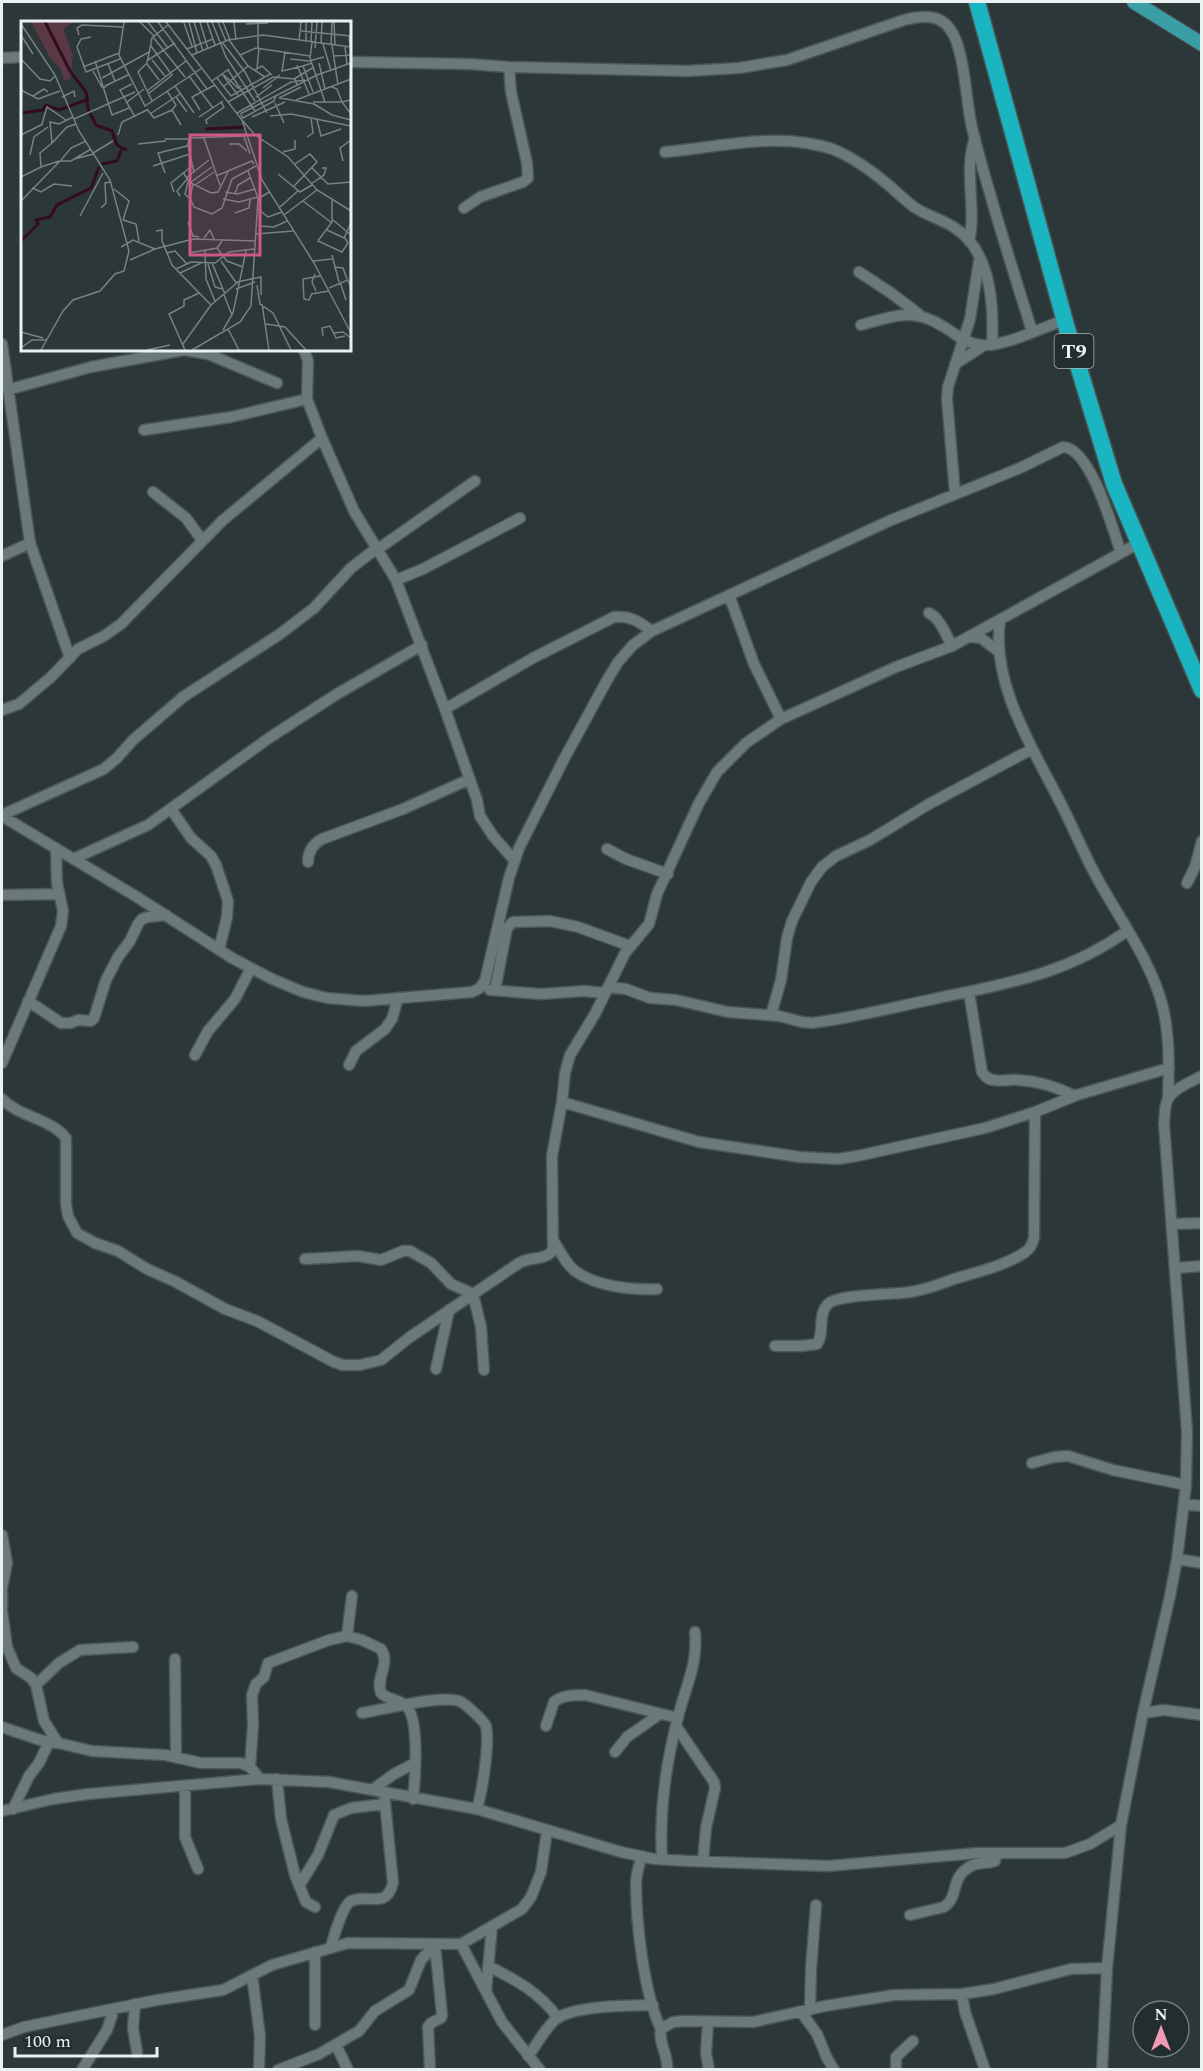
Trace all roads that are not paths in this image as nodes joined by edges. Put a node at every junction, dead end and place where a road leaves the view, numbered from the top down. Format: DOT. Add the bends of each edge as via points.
graph roads {
  1 [pos="977,2"];
  2 [pos="1134,2"];
  3 [pos="1202,44"];
  4 [pos="21,57"];
  5 [pos="2,58"];
  6 [pos="351,62"];
  7 [pos="509,67"];
  8 [pos="975,137"];
  9 [pos="665,152"];
  10 [pos="464,208"];
  11 [pos="969,241"];
  12 [pos="979,258"];
  13 [pos="859,272"];
  14 [pos="920,315"];
  15 [pos="1064,320"];
  16 [pos="861,325"];
  17 [pos="1032,331"];
  18 [pos="963,340"];
  19 [pos="2,344"];
  20 [pos="987,345"];
  21 [pos="179,351"];
  22 [pos="190,351"];
  23 [pos="304,351"];
  24 [pos="955,364"];
  25 [pos="277,383"];
  26 [pos="7,390"];
  27 [pos="307,399"];
  28 [pos="144,430"];
  29 [pos="322,438"];
  30 [pos="475,481"];
  31 [pos="153,492"];
  32 [pos="955,493"];
  33 [pos="520,518"];
  34 [pos="202,540"];
  35 [pos="30,543"];
  36 [pos="1138,543"];
  37 [pos="377,549"];
  38 [pos="1121,553"];
  39 [pos="2,556"];
  40 [pos="396,580"];
  41 [pos="729,595"];
  42 [pos="929,613"];
  43 [pos="1000,621"];
  44 [pos="652,631"];
  45 [pos="971,637"];
  46 [pos="422,645"];
  47 [pos="952,646"];
  48 [pos="998,651"];
  49 [pos="70,658"];
  50 [pos="1202,690"];
  51 [pos="445,709"];
  52 [pos="2,710"];
  53 [pos="781,719"];
  54 [pos="1032,749"];
  55 [pos="470,779"];
  56 [pos="171,809"];
  57 [pos="2,815"];
  58 [pos="1202,841"];
  59 [pos="56,848"];
  60 [pos="607,849"];
  61 [pos="73,859"];
  62 [pos="514,860"];
  63 [pos="308,862"];
  64 [pos="668,874"];
  65 [pos="1187,883"];
  66 [pos="59,894"];
  67 [pos="2,895"];
  68 [pos="166,915"];
  69 [pos="1127,931"];
  70 [pos="630,945"];
  71 [pos="219,950"];
  72 [pos="251,968"];
  73 [pos="480,988"];
  74 [pos="495,990"];
  75 [pos="607,990"];
  76 [pos="969,992"];
  77 [pos="398,998"];
  78 [pos="28,1001"];
  79 [pos="771,1015"];
  80 [pos="195,1055"];
  81 [pos="2,1063"];
  82 [pos="349,1065"];
  83 [pos="1169,1068"];
  84 [pos="1202,1076"];
  85 [pos="1075,1096"];
  86 [pos="2,1099"];
  87 [pos="1168,1099"];
  88 [pos="562,1102"];
  89 [pos="1035,1112"];
  90 [pos="1202,1223"];
  91 [pos="1172,1224"];
  92 [pos="553,1240"];
  93 [pos="305,1259"];
  94 [pos="1202,1266"];
  95 [pos="1176,1268"];
  96 [pos="657,1289"];
  97 [pos="473,1294"];
  98 [pos="449,1310"];
  99 [pos="775,1346"];
  100 [pos="436,1369"];
  101 [pos="484,1370"];
  102 [pos="1032,1463"];
  103 [pos="1185,1485"];
  104 [pos="1184,1504"];
  105 [pos="1202,1506"];
  106 [pos="2,1535"];
  107 [pos="1177,1559"];
  108 [pos="1202,1563"];
  109 [pos="352,1596"];
  110 [pos="695,1632"];
  111 [pos="347,1636"];
  112 [pos="133,1647"];
  113 [pos="175,1659"];
  114 [pos="36,1684"];
  115 [pos="405,1705"];
  116 [pos="362,1713"];
  117 [pos="1143,1713"];
  118 [pos="660,1714"];
  119 [pos="1202,1715"];
  120 [pos="677,1722"];
  121 [pos="546,1726"];
  122 [pos="2,1727"];
  123 [pos="54,1743"];
  124 [pos="615,1752"];
  125 [pos="176,1758"];
  126 [pos="415,1763"];
  127 [pos="250,1767"];
  128 [pos="260,1779"];
  129 [pos="277,1779"];
  130 [pos="185,1786"];
  131 [pos="372,1790"];
  132 [pos="385,1798"];
  133 [pos="413,1799"];
  134 [pos="13,1809"];
  135 [pos="477,1809"];
  136 [pos="2,1811"];
  137 [pos="1121,1826"];
  138 [pos="547,1831"];
  139 [pos="996,1854"];
  140 [pos="642,1856"];
  141 [pos="662,1859"];
  142 [pos="703,1861"];
  143 [pos="198,1869"];
  144 [pos="299,1886"];
  145 [pos="816,1905"];
  146 [pos="315,1907"];
  147 [pos="910,1915"];
  148 [pos="492,1926"];
  149 [pos="461,1944"];
  150 [pos="435,1945"];
  151 [pos="331,1948"];
  152 [pos="315,1952"];
  153 [pos="488,1966"];
  154 [pos="1107,1968"];
  155 [pos="252,1975"];
  156 [pos="486,1991"];
  157 [pos="962,1994"];
  158 [pos="135,2004"];
  159 [pos="653,2005"];
  160 [pos="114,2009"];
  161 [pos="806,2011"];
  162 [pos="558,2018"];
  163 [pos="708,2023"];
  164 [pos="315,2025"];
  165 [pos="661,2029"];
  166 [pos="2,2035"];
  167 [pos="913,2041"];
  168 [pos="336,2045"];
  169 [pos="137,2052"];
  170 [pos="528,2056"];
  171 [pos="82,2070"];
  172 [pos="259,2070"];
  173 [pos="278,2070"];
  174 [pos="348,2070"];
  175 [pos="430,2070"];
  176 [pos="540,2070"];
  177 [pos="667,2070"];
  178 [pos="709,2070"];
  179 [pos="834,2070"];
  180 [pos="896,2070"];
  181 [pos="985,2070"];
  182 [pos="1102,2070"];
  1 -- 15 [label="highway, T9"];
  2 -- 3 [label="main road"];
  4 -- 5 [label="street"];
  6 -- 7 [label="street"];
  7 -- 8 [label="street" via="687,71 739,68 786,60 904,20 933,17 950,29 956,40"];
  7 -- 10 [label="street" via="528,178 480,197"];
  8 -- 11 [label="street" via="970,156"];
  8 -- 17 [label="street"];
  9 -- 11 [label="street" via="763,140 824,146 864,167 912,206 955,227"];
  11 -- 12 [label="street"];
  12 -- 18 [label="street" via="974,302"];
  12 -- 20 [label="street" via="989,281 993,318"];
  13 -- 14 [label="street"];
  14 -- 16 [label="street" via="891,316"];
  14 -- 18 [label="street"];
  15 -- 17 [label="street"];
  15 -- 36 [label="highway, T9" via="1114,484"];
  17 -- 20 [label="street"];
  18 -- 20 [label="street"];
  18 -- 24 [label="street"];
  19 -- 26 [label="street"];
  20 -- 24 [label="street"];
  21 -- 26 [label="street" via="92,367"];
  22 -- 25 [label="street" via="208,354"];
  23 -- 27 [label="street" via="308,361"];
  24 -- 32 [label="street" via="947,399"];
  26 -- 35 [label="street"];
  27 -- 28 [label="street" via="231,417"];
  27 -- 29 [label="street"];
  29 -- 34 [label="street"];
  29 -- 37 [label="street" via="354,511"];
  30 -- 37 [label="street"];
  31 -- 34 [label="street" via="186,518"];
  32 -- 38 [label="street" via="1069,447 1088,466"];
  32 -- 41 [label="street"];
  33 -- 40 [label="street"];
  34 -- 49 [label="street" via="121,624 78,649"];
  35 -- 39 [label="street"];
  35 -- 49 [label="street"];
  36 -- 38 [label="street"];
  36 -- 50 [label="highway, T9"];
  37 -- 40 [label="street"];
  37 -- 57 [label="street" via="280,634 183,697 104,769"];
  38 -- 43 [label="street"];
  40 -- 46 [label="street"];
  41 -- 44 [label="street"];
  41 -- 53 [label="street" via="754,664"];
  42 -- 47 [label="street"];
  43 -- 45 [label="street"];
  43 -- 48 [label="street"];
  44 -- 51 [label="street" via="634,619 614,617"];
  44 -- 62 [label="street" via="633,645 606,682"];
  45 -- 47 [label="street"];
  45 -- 48 [label="street" via="981,638"];
  46 -- 51 [label="street"];
  46 -- 56 [label="street" via="327,700"];
  47 -- 53 [label="street"];
  48 -- 54 [label="street" via="1002,674"];
  49 -- 52 [label="street" via="36,692 20,704"];
  51 -- 55 [label="street"];
  53 -- 64 [label="street" via="746,743 717,772"];
  54 -- 69 [label="street" via="1092,871"];
  54 -- 79 [label="street" via="822,867 792,921"];
  55 -- 62 [label="street" via="485,826"];
  55 -- 63 [label="street" via="314,843"];
  56 -- 61 [label="street" via="129,835"];
  56 -- 71 [label="street" via="216,865 228,901"];
  57 -- 59 [label="street"];
  58 -- 65 [label="street"];
  59 -- 61 [label="street"];
  59 -- 66 [label="street"];
  60 -- 64 [label="street"];
  61 -- 68 [label="street"];
  62 -- 73 [label="street" via="487,975"];
  64 -- 70 [label="street" via="654,901 649,924"];
  66 -- 67 [label="street"];
  66 -- 78 [label="street" via="61,926"];
  68 -- 71 [label="street"];
  68 -- 78 [label="street" via="148,917 138,924 106,980 91,1021 61,1023"];
  69 -- 76 [label="street" via="1068,965"];
  69 -- 83 [label="street" via="1163,1007"];
  70 -- 74 [label="street" via="550,921 513,922 507,928"];
  70 -- 75 [label="street"];
  71 -- 72 [label="street"];
  72 -- 77 [label="street" via="303,992 327,998"];
  72 -- 80 [label="street" via="235,999 208,1031"];
  73 -- 74 [label="street"];
  73 -- 77 [label="street" via="472,992"];
  74 -- 75 [label="street" via="541,994"];
  75 -- 79 [label="street" via="626,989 650,998 728,1012"];
  75 -- 88 [label="street" via="570,1055"];
  76 -- 79 [label="street" via="813,1023"];
  76 -- 85 [label="street" via="986,1077 1038,1082"];
  77 -- 82 [label="street" via="389,1024 356,1052"];
  78 -- 81 [label="street"];
  83 -- 85 [label="street"];
  83 -- 87 [label="street"];
  84 -- 87 [label="street"];
  85 -- 89 [label="street"];
  86 -- 98 [label="street" via="66,1138 66,1204 72,1226 80,1235 334,1362 360,1365 381,1360"];
  87 -- 91 [label="street" via="1164,1124"];
  88 -- 89 [label="street" via="699,1142 800,1157 838,1158 953,1135"];
  88 -- 92 [label="street" via="552,1156"];
  89 -- 99 [label="street" via="1032,1246 984,1270 913,1292 833,1300 824,1309 817,1344"];
  90 -- 91 [label="street"];
  91 -- 95 [label="street"];
  92 -- 96 [label="street" via="576,1272 637,1290"];
  92 -- 97 [label="street" via="549,1255 527,1259"];
  93 -- 97 [label="street" via="358,1256 381,1260 410,1251 431,1263 452,1284"];
  94 -- 95 [label="street"];
  95 -- 103 [label="street" via="1187,1431"];
  97 -- 98 [label="street"];
  97 -- 101 [label="street" via="481,1327"];
  98 -- 100 [label="street"];
  102 -- 103 [label="street" via="1068,1456"];
  103 -- 104 [label="street"];
  104 -- 105 [label="street"];
  104 -- 107 [label="street"];
  106 -- 114 [label="street" via="7,1563 2,1599 7,1647 15,1666"];
  107 -- 108 [label="street"];
  107 -- 117 [label="street"];
  109 -- 111 [label="street"];
  110 -- 120 [label="street" via="695,1664"];
  111 -- 115 [label="street" via="381,1649 386,1658 379,1682 381,1694"];
  111 -- 127 [label="street" via="268,1663 252,1695"];
  112 -- 114 [label="street" via="80,1650"];
  113 -- 125 [label="street"];
  114 -- 123 [label="street" via="44,1721"];
  115 -- 116 [label="street"];
  115 -- 126 [label="street" via="415,1741"];
  115 -- 135 [label="street" via="459,1701 484,1723 484,1774"];
  117 -- 119 [label="street" via="1164,1710"];
  117 -- 137 [label="street"];
  118 -- 120 [label="street"];
  118 -- 121 [label="street" via="572,1695 554,1702"];
  118 -- 124 [label="street" via="627,1737"];
  120 -- 141 [label="street" via="661,1812"];
  120 -- 142 [label="street" via="714,1782"];
  122 -- 123 [label="street"];
  123 -- 125 [label="street" via="92,1751"];
  123 -- 134 [label="street" via="28,1776"];
  125 -- 127 [label="street"];
  126 -- 131 [label="street"];
  126 -- 133 [label="street"];
  127 -- 128 [label="street"];
  128 -- 129 [label="street"];
  128 -- 130 [label="street"];
  129 -- 131 [label="street" via="329,1782"];
  129 -- 144 [label="street" via="281,1819"];
  130 -- 134 [label="street" via="53,1799"];
  130 -- 143 [label="street" via="185,1837"];
  131 -- 132 [label="street"];
  132 -- 133 [label="street"];
  132 -- 144 [label="street" via="334,1815 318,1855"];
  132 -- 151 [label="street" via="391,1893 383,1899 354,1900 348,1904 334,1931"];
  133 -- 135 [label="street"];
  134 -- 136 [label="street"];
  135 -- 138 [label="street"];
  137 -- 139 [label="street" via="1065,1853"];
  137 -- 154 [label="street"];
  138 -- 140 [label="street"];
  138 -- 148 [label="street" via="541,1872 531,1897 522,1909"];
  139 -- 142 [label="street" via="828,1866"];
  139 -- 147 [label="street" via="995,1861 972,1865 962,1872 952,1899 944,1907"];
  140 -- 141 [label="street"];
  140 -- 159 [label="street" via="636,1882 642,1950"];
  141 -- 142 [label="street"];
  144 -- 146 [label="street" via="306,1902"];
  145 -- 161 [label="street"];
  148 -- 149 [label="street"];
  148 -- 153 [label="street"];
  149 -- 150 [label="street"];
  149 -- 156 [label="street"];
  150 -- 151 [label="street" via="365,1942"];
  150 -- 168 [label="street" via="422,1960 409,1990 375,2011 358,2031"];
  150 -- 175 [label="street" via="442,2015 428,2027"];
  151 -- 152 [label="street"];
  152 -- 155 [label="street"];
  152 -- 164 [label="street"];
  153 -- 156 [label="street"];
  153 -- 162 [label="street" via="531,1989"];
  154 -- 157 [label="street" via="1071,1969"];
  154 -- 182 [label="street"];
  155 -- 158 [label="street" via="223,1990"];
  155 -- 172 [label="street" via="260,2036"];
  156 -- 170 [label="street" via="502,2022"];
  157 -- 161 [label="street" via="894,1995"];
  157 -- 181 [label="street" via="964,2012"];
  158 -- 160 [label="street"];
  158 -- 169 [label="street"];
  159 -- 162 [label="street" via="606,2007"];
  159 -- 165 [label="street"];
  160 -- 166 [label="street"];
  160 -- 171 [label="street" via="107,2030"];
  161 -- 163 [label="street" via="753,2022"];
  161 -- 179 [label="street"];
  162 -- 170 [label="street"];
  163 -- 165 [label="street" via="673,2022"];
  163 -- 178 [label="street"];
  165 -- 177 [label="street"];
  167 -- 180 [label="street" via="896,2057"];
  168 -- 173 [label="street"];
  168 -- 174 [label="street"];
  170 -- 176 [label="street"];
}
